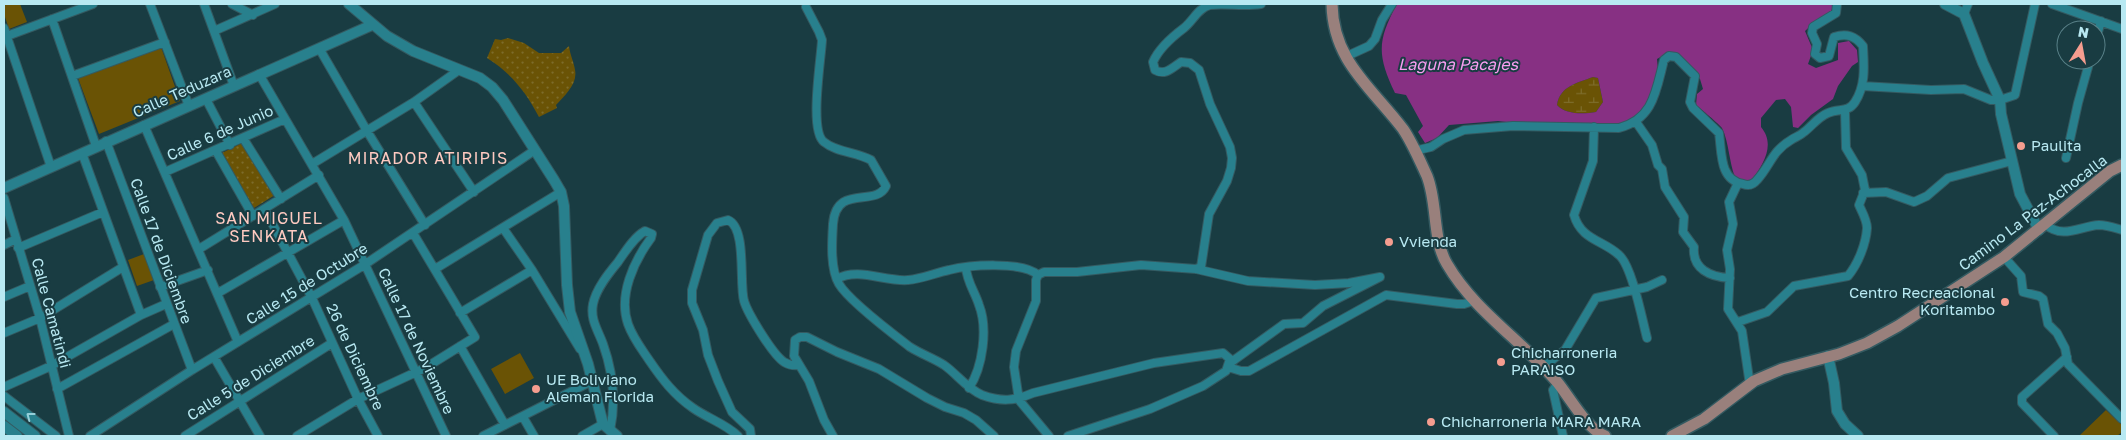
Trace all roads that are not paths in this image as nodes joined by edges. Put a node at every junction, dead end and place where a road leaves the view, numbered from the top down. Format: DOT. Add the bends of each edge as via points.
graph roads {
  1 [pos="93,4"];
  2 [pos="150,4"];
  3 [pos="204,4"];
  4 [pos="232,4"];
  5 [pos="275,4"];
  6 [pos="349,4"];
  7 [pos="1261,4"];
  8 [pos="1332,4"];
  9 [pos="1392,4"];
  10 [pos="1837,4"];
  11 [pos="1945,4"];
  12 [pos="2034,4"];
  13 [pos="2052,4"];
  14 [pos="806,7"];
  15 [pos="1966,9"];
  16 [pos="252,14"];
  17 [pos="52,19"];
  18 [pos="2096,20"];
  19 [pos="2106,24"];
  20 [pos="372,25"];
  21 [pos="4,28"];
  22 [pos="2122,29"];
  23 [pos="214,31"];
  24 [pos="7,36"];
  25 [pos="165,42"];
  26 [pos="319,48"];
  27 [pos="1345,57"];
  28 [pos="459,70"];
  29 [pos="2087,70"];
  30 [pos="259,74"];
  31 [pos="72,76"];
  32 [pos="234,86"];
  33 [pos="1862,86"];
  34 [pos="206,99"];
  35 [pos="2000,100"];
  36 [pos="414,102"];
  37 [pos="189,106"];
  38 [pos="1845,111"];
  39 [pos="285,119"];
  40 [pos="1636,122"];
  41 [pos="144,125"];
  42 [pos="1594,127"];
  43 [pos="366,131"];
  44 [pos="243,138"];
  45 [pos="106,141"];
  46 [pos="230,144"];
  47 [pos="96,146"];
  48 [pos="534,150"];
  49 [pos="216,151"];
  50 [pos="1414,151"];
  51 [pos="82,153"];
  52 [pos="2066,158"];
  53 [pos="2012,161"];
  54 [pos="312,164"];
  55 [pos="2122,165"];
  56 [pos="51,167"];
  57 [pos="165,172"];
  58 [pos="319,175"];
  59 [pos="1738,183"];
  60 [pos="4,188"];
  61 [pos="474,192"];
  62 [pos="561,192"];
  63 [pos="1863,193"];
  64 [pos="4,198"];
  65 [pos="281,199"];
  66 [pos="265,210"];
  67 [pos="103,212"];
  68 [pos="253,216"];
  69 [pos="344,220"];
  70 [pos="425,225"];
  71 [pos="2042,227"];
  72 [pos="503,228"];
  73 [pos="2122,230"];
  74 [pos="413,233"];
  75 [pos="16,239"];
  76 [pos="4,245"];
  77 [pos="18,248"];
  78 [pos="198,249"];
  79 [pos="288,252"];
  80 [pos="2004,257"];
  81 [pos="364,265"];
  82 [pos="122,267"];
  83 [pos="966,268"];
  84 [pos="435,269"];
  85 [pos="1196,269"];
  86 [pos="208,270"];
  87 [pos="532,270"];
  88 [pos="1038,274"];
  89 [pos="1730,278"];
  90 [pos="837,279"];
  91 [pos="1662,280"];
  92 [pos="30,286"];
  93 [pos="160,287"];
  94 [pos="1634,290"];
  95 [pos="218,293"];
  96 [pos="4,297"];
  97 [pos="312,298"];
  98 [pos="1473,301"];
  99 [pos="166,304"];
  100 [pos="460,313"];
  101 [pos="140,316"];
  102 [pos="40,318"];
  103 [pos="1738,322"];
  104 [pos="174,324"];
  105 [pos="4,333"];
  106 [pos="1647,338"];
  107 [pos="238,342"];
  108 [pos="332,343"];
  109 [pos="460,346"];
  110 [pos="1828,356"];
  111 [pos="214,357"];
  112 [pos="2066,357"];
  113 [pos="588,364"];
  114 [pos="799,365"];
  115 [pos="1229,365"];
  116 [pos="51,366"];
  117 [pos="1543,367"];
  118 [pos="192,370"];
  119 [pos="415,372"];
  120 [pos="592,381"];
  121 [pos="1558,383"];
  122 [pos="1750,385"];
  123 [pos="4,387"];
  124 [pos="969,388"];
  125 [pos="57,389"];
  126 [pos="4,396"];
  127 [pos="358,399"];
  128 [pos="1019,400"];
  129 [pos="241,402"];
  130 [pos="4,412"];
  131 [pos="523,417"];
  132 [pos="2122,419"];
  133 [pos="505,425"];
  134 [pos="4,426"];
  135 [pos="610,430"];
  136 [pos="17,436"];
  137 [pos="36,436"];
  138 [pos="56,436"];
  139 [pos="69,436"];
  140 [pos="90,436"];
  141 [pos="185,436"];
  142 [pos="260,436"];
  143 [pos="297,436"];
  144 [pos="378,436"];
  145 [pos="446,436"];
  146 [pos="483,436"];
  147 [pos="534,436"];
  148 [pos="582,436"];
  149 [pos="738,436"];
  150 [pos="751,436"];
  151 [pos="833,436"];
  152 [pos="994,436"];
  153 [pos="1049,436"];
  154 [pos="1068,436"];
  155 [pos="1564,436"];
  156 [pos="1605,436"];
  157 [pos="1672,436"];
  158 [pos="1858,436"];
  159 [pos="2054,436"];
  1 -- 17 [label="street"];
  2 -- 25 [label="street"];
  3 -- 23 [label="street"];
  4 -- 16 [label="street"];
  5 -- 16 [label="street"];
  6 -- 20 [label="street"];
  7 -- 85 [label="street" via="1203,8 1175,34 1153,62 1155,70 1160,73 1181,62 1199,70 1230,147 1231,168 1209,214 1203,260 1201,267"];
  8 -- 27 [label="main road" via="1336,36"];
  9 -- 27 [label="street" via="1369,46"];
  10 -- 33 [label="street" via="1836,13 1813,27 1817,44 1815,54 1820,58 1829,56 1834,37 1854,37 1862,46"];
  11 -- 15 [label="street"];
  12 -- 35 [label="street" via="2015,95"];
  13 -- 18 [label="street"];
  14 -- 90 [label="street" via="822,40 816,121 818,135 823,142 871,160 886,186 880,193 845,201 838,206 833,224"];
  15 -- 35 [label="street" via="1983,63"];
  16 -- 23 [label="street"];
  17 -- 24 [label="street"];
  17 -- 31 [label="street"];
  19 -- 22 [label="street"];
  20 -- 26 [label="street, Calle Teduzara"];
  20 -- 28 [label="street" via="414,51"];
  21 -- 24 [label="street"];
  23 -- 32 [label="street"];
  24 -- 56 [label="street"];
  25 -- 31 [label="street"];
  25 -- 37 [label="street"];
  26 -- 30 [label="street, Calle Teduzara"];
  26 -- 43 [label="street"];
  27 -- 50 [label="main road" via="1361,82 1404,130"];
  28 -- 36 [label="street"];
  28 -- 48 [label="street" via="480,78 492,87"];
  29 -- 52 [label="street"];
  30 -- 32 [label="street, Calle Teduzara"];
  30 -- 39 [label="street, Calle 17 de Noviembre"];
  31 -- 47 [label="street"];
  32 -- 34 [label="street, Calle Teduzara"];
  33 -- 35 [label="street" via="1964,89 1991,100"];
  33 -- 38 [label="street" via="1856,101"];
  34 -- 37 [label="street, Calle Teduzara"];
  34 -- 46 [label="street"];
  35 -- 53 [label="street"];
  36 -- 43 [label="street"];
  36 -- 61 [label="street"];
  37 -- 41 [label="street, Calle Teduzara"];
  38 -- 59 [label="street" via="1837,110 1822,116 1801,135 1782,146 1768,161 1756,182 1750,185"];
  38 -- 63 [label="street" via="1846,148 1862,175"];
  39 -- 44 [label="street, Calle 6 de Junio"];
  39 -- 54 [label="street, Calle 17 de Noviembre"];
  40 -- 42 [label="street" via="1619,128"];
  40 -- 59 [label="street" via="1647,111 1661,78 1664,60 1668,56 1676,58 1695,76 1690,102 1719,133 1722,165 1730,178"];
  40 -- 89 [label="street" via="1652,145 1665,187 1684,217 1683,232 1694,247 1693,255 1699,266 1706,274"];
  41 -- 45 [label="street, Calle Teduzara"];
  41 -- 57 [label="street"];
  42 -- 50 [label="street" via="1513,126 1464,130 1430,148"];
  42 -- 94 [label="street" via="1593,162 1574,215 1587,234 1620,255"];
  43 -- 54 [label="street"];
  43 -- 70 [label="street"];
  44 -- 46 [label="street, Calle 6 de Junio"];
  44 -- 65 [label="street"];
  45 -- 47 [label="street, Calle Teduzara"];
  45 -- 93 [label="street, Calle 17 de Diciembre"];
  46 -- 49 [label="street, Calle 6 de Junio"];
  47 -- 51 [label="street, Calle Teduzara"];
  48 -- 61 [label="street, Calle 15 de Octubre"];
  48 -- 62 [label="street"];
  49 -- 57 [label="street, Calle 6 de Junio"];
  49 -- 68 [label="street"];
  50 -- 98 [label="main road" via="1434,197 1439,240 1446,264"];
  51 -- 56 [label="street, Calle Teduzara"];
  51 -- 67 [label="street"];
  53 -- 63 [label="street" via="1948,178 1927,196 1914,202 1886,192"];
  53 -- 71 [label="street" via="2020,194"];
  54 -- 58 [label="street, Calle 17 de Noviembre"];
  55 -- 71 [label="main road, Camino La Paz-Achocalla" via="2110,171"];
  56 -- 60 [label="street, Calle Teduzara"];
  57 -- 78 [label="street"];
  58 -- 65 [label="street"];
  58 -- 69 [label="street, Calle 17 de Noviembre"];
  59 -- 89 [label="street" via="1729,202 1733,224 1727,250"];
  61 -- 70 [label="street, Calle 15 de Octubre"];
  62 -- 72 [label="street"];
  62 -- 113 [label="street" via="566,223 568,299"];
  63 -- 103 [label="street" via="1859,205 1867,227 1863,247 1848,276 1794,286 1767,312"];
  64 -- 75 [label="street, Calle Camatindi"];
  65 -- 66 [label="street"];
  66 -- 68 [label="street"];
  66 -- 79 [label="street, 26 de Diciembre"];
  67 -- 77 [label="street"];
  67 -- 82 [label="street"];
  68 -- 78 [label="street"];
  69 -- 79 [label="street"];
  69 -- 81 [label="street, Calle 17 de Noviembre"];
  70 -- 74 [label="street, Calle 15 de Octubre"];
  71 -- 73 [label="street" via="2065,231 2099,225"];
  71 -- 80 [label="main road, Camino La Paz-Achocalla"];
  72 -- 84 [label="street"];
  72 -- 87 [label="street"];
  74 -- 81 [label="street, Calle 15 de Octubre"];
  74 -- 84 [label="street"];
  75 -- 76 [label="street"];
  75 -- 77 [label="street, Calle Camatindi"];
  77 -- 92 [label="street, Calle Camatindi"];
  78 -- 86 [label="street"];
  79 -- 95 [label="street"];
  79 -- 97 [label="street, 26 de Diciembre"];
  80 -- 110 [label="main road, Camino La Paz-Achocalla" via="1898,326"];
  80 -- 112 [label="street" via="2021,276 2023,292 2043,300 2048,324 2057,333"];
  81 -- 97 [label="street, Calle 15 de Octubre"];
  81 -- 119 [label="street, Calle 17 de Noviembre"];
  82 -- 101 [label="street"];
  82 -- 102 [label="street"];
  83 -- 88 [label="street" via="1019,267"];
  83 -- 90 [label="street" via="908,280 852,274"];
  83 -- 124 [label="street" via="984,324 978,368"];
  84 -- 100 [label="street"];
  85 -- 88 [label="street" via="1141,265"];
  85 -- 115 [label="street" via="1248,280 1315,285 1349,283 1380,276 1323,306 1303,324 1284,324"];
  86 -- 93 [label="street"];
  86 -- 95 [label="street"];
  87 -- 100 [label="street"];
  87 -- 113 [label="street"];
  88 -- 128 [label="street" via="1036,301 1016,351 1014,367"];
  89 -- 103 [label="street" via="1728,310"];
  90 -- 124 [label="street" via="852,300 910,347 942,364"];
  91 -- 94 [label="street"];
  92 -- 96 [label="street"];
  92 -- 102 [label="street, Calle Camatindi"];
  93 -- 99 [label="street, Calle 17 de Diciembre"];
  94 -- 106 [label="street"];
  94 -- 117 [label="street" via="1596,298 1565,350"];
  95 -- 107 [label="street"];
  97 -- 107 [label="street, Calle 15 de Octubre"];
  97 -- 108 [label="street, 26 de Diciembre"];
  98 -- 115 [label="street" via="1464,304 1386,295 1250,371"];
  98 -- 117 [label="main road"];
  99 -- 101 [label="street"];
  99 -- 104 [label="street, Calle 17 de Diciembre"];
  100 -- 109 [label="street" via="475,337"];
  101 -- 116 [label="street"];
  102 -- 105 [label="street"];
  102 -- 116 [label="street, Calle Camatindi"];
  103 -- 122 [label="street"];
  104 -- 118 [label="street, Calle 17 de Diciembre"];
  104 -- 125 [label="street"];
  107 -- 111 [label="street, Calle 15 de Octubre"];
  108 -- 127 [label="street, 26 de Diciembre"];
  108 -- 129 [label="street, Calle 5 de Diciembre"];
  109 -- 119 [label="street"];
  109 -- 133 [label="street"];
  110 -- 122 [label="main road, Camino La Paz-Achocalla" via="1782,369"];
  110 -- 158 [label="street" via="1837,411"];
  111 -- 118 [label="street, Calle 15 de Octubre"];
  111 -- 129 [label="street"];
  112 -- 132 [label="street" via="2068,364"];
  112 -- 159 [label="street" via="2022,397 2022,403"];
  113 -- 120 [label="street"];
  114 -- 150 [label="street" via="786,364 777,356 750,315 742,294 742,257 736,227 728,220 720,221 708,235 692,290 692,303 718,381 732,412 750,429"];
  114 -- 151 [label="street"];
  114 -- 152 [label="street" via="793,350 795,340 807,337 879,369 945,407 964,412"];
  115 -- 128 [label="street" via="1230,359 1223,353 1154,363 1034,393"];
  115 -- 154 [label="street" via="1220,376 1172,400"];
  116 -- 123 [label="street"];
  116 -- 125 [label="street, Calle Camatindi"];
  117 -- 121 [label="main road"];
  118 -- 140 [label="street, Calle 15 de Octubre"];
  119 -- 127 [label="street"];
  119 -- 145 [label="street, Calle 17 de Noviembre"];
  120 -- 131 [label="street"];
  120 -- 135 [label="street"];
  121 -- 155 [label="street" via="1553,390"];
  121 -- 156 [label="main road" via="1585,418"];
  122 -- 157 [label="main road, Camino La Paz-Achocalla" via="1704,419"];
  124 -- 128 [label="street" via="998,400"];
  125 -- 139 [label="street, Calle Camatindi"];
  138 -- 126 [label="street, one-way"];
  127 -- 143 [label="street"];
  127 -- 144 [label="street, 26 de Diciembre"];
  128 -- 153 [label="street"];
  129 -- 141 [label="street, Calle 5 de Diciembre"];
  129 -- 142 [label="street"];
  130 -- 137 [label="street"];
  131 -- 133 [label="street"];
  131 -- 147 [label="street"];
  133 -- 146 [label="street"];
  134 -- 136 [label="street"];
  135 -- 148 [label="street"];
  135 -- 149 [label="street" via="614,408 611,375 592,314 593,303 614,267 645,231 652,234 628,286 627,322 662,380 693,408"];
}
